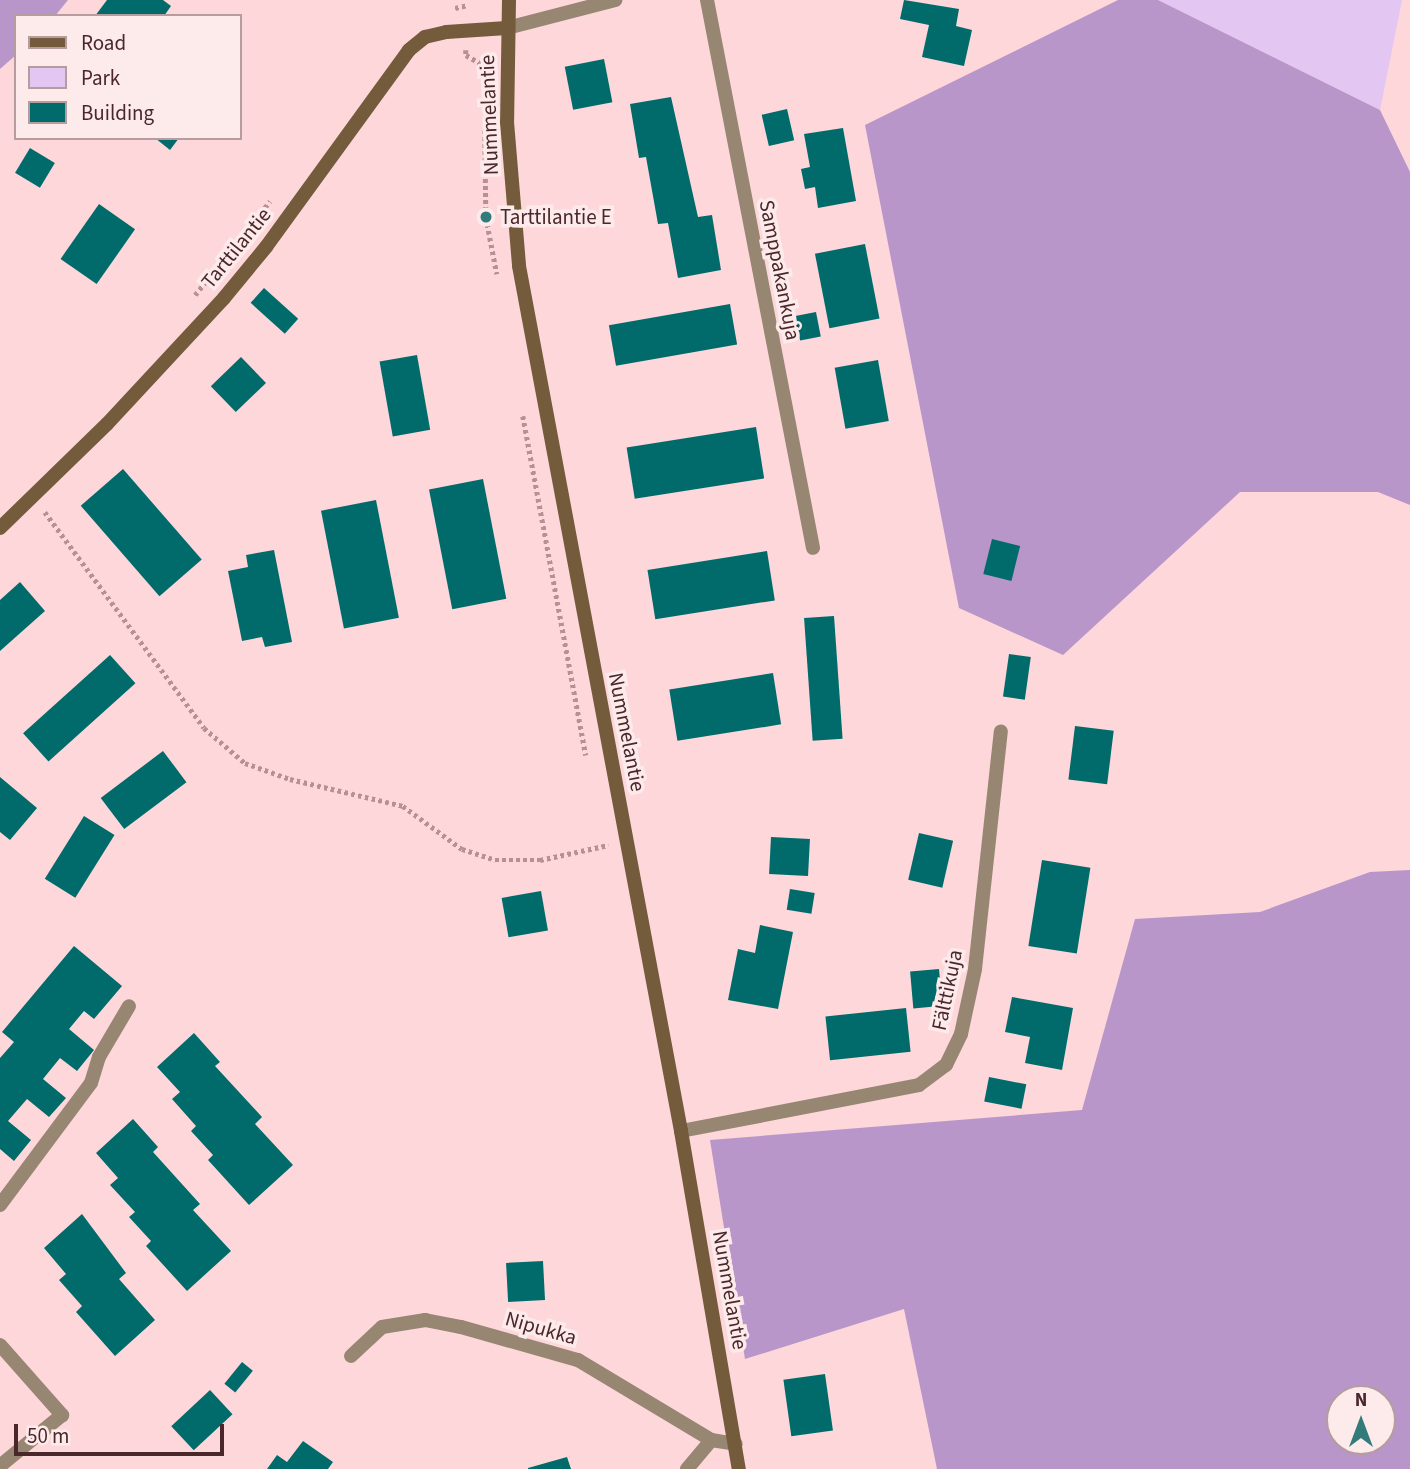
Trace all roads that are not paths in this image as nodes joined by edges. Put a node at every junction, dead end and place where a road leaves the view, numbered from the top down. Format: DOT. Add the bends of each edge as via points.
graph roads {
  1 [pos="509,0"];
  2 [pos="615,0"];
  3 [pos="707,0"];
  4 [pos="507,28"];
  5 [pos="0,528"];
  6 [pos="813,548"];
  7 [pos="1001,731"];
  8 [pos="129,1006"];
  9 [pos="681,1131"];
  10 [pos="0,1205"];
  11 [pos="0,1345"];
  12 [pos="351,1356"];
  13 [pos="711,1440"];
  14 [pos="736,1444"];
  15 [pos="0,1466"];
  16 [pos="687,1469"];
  17 [pos="739,1469"];
  1 -- 4 [label="street, Nummelantie"];
  2 -- 4 [label="street"];
  3 -- 6 [label="street, Samppakankuja"];
  4 -- 5 [label="street, Tarttilantie" via="435,34 409,50 266,247 107,424"];
  4 -- 9 [label="street, Nummelantie" via="507,122 519,266"];
  7 -- 9 [label="street, Fälttikuja" via="975,970 961,1034 946,1065 919,1086"];
  8 -- 10 [label="street" via="99,1057 91,1083"];
  9 -- 14 [label="street, Nummelantie"];
  11 -- 15 [label="street" via="62,1415"];
  12 -- 13 [label="street, Nipukka" via="382,1327 425,1320 461,1327 578,1360"];
  13 -- 14 [label="street, Nipukka"];
  13 -- 16 [label="street"];
  14 -- 17 [label="street, Nummelantie"];
}
